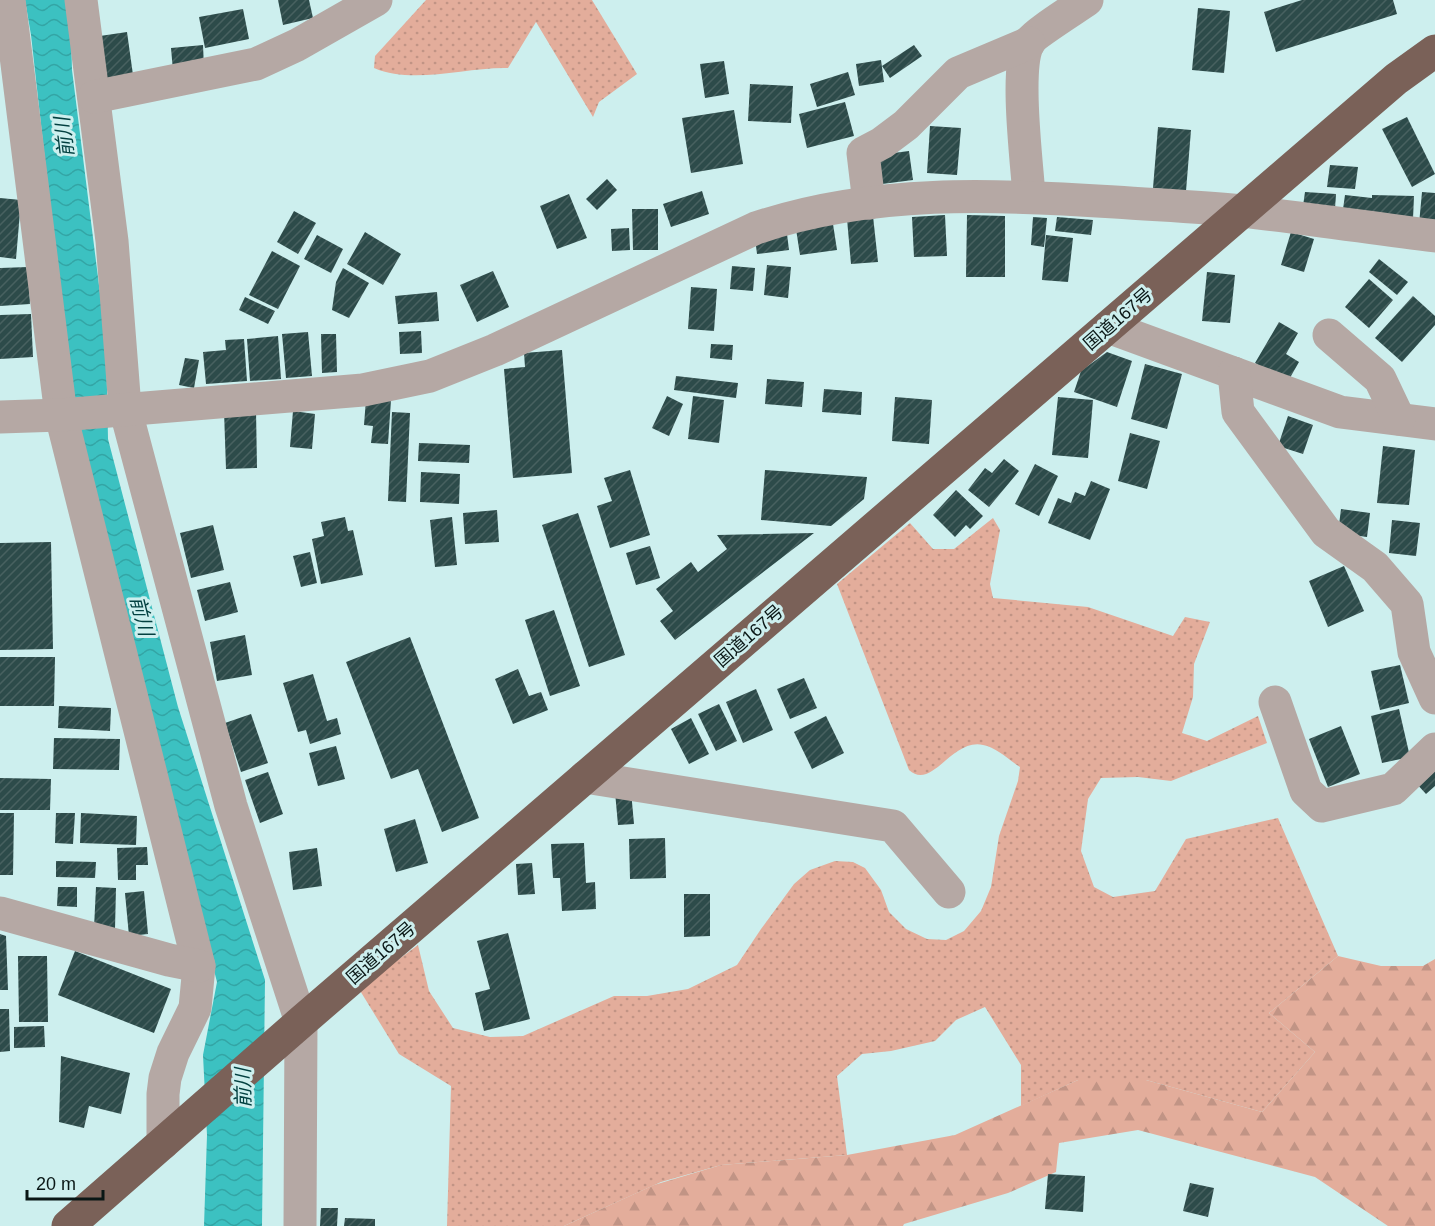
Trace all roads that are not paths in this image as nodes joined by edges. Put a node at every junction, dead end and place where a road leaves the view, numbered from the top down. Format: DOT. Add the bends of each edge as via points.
graph roads {
  1 [pos="9,0"];
  2 [pos="81,0"];
  3 [pos="376,0"];
  4 [pos="1087,0"];
  5 [pos="1029,43"];
  6 [pos="1435,51"];
  7 [pos="94,97"];
  8 [pos="1029,196"];
  9 [pos="869,203"];
  10 [pos="1242,211"];
  11 [pos="1435,236"];
  12 [pos="1108,327"];
  13 [pos="1329,335"];
  14 [pos="1234,373"];
  15 [pos="125,408"];
  16 [pos="61,415"];
  17 [pos="0,417"];
  18 [pos="1399,419"];
  19 [pos="1435,424"];
  20 [pos="1435,698"];
  21 [pos="1275,702"];
  22 [pos="1435,749"];
  23 [pos="585,777"];
  24 [pos="949,892"];
  25 [pos="0,913"];
  26 [pos="199,966"];
  27 [pos="301,1022"];
  28 [pos="175,1132"];
  29 [pos="68,1226"];
  30 [pos="300,1226"];
  1 -- 16 [label="street"];
  2 -- 7 [label="street"];
  3 -- 7 [label="street" via="256,64"];
  4 -- 5 [label="street"];
  5 -- 8 [label="street" via="1022,64"];
  5 -- 9 [label="street" via="958,73 906,125 863,153"];
  6 -- 10 [label="highway, 国道167号" via="1396,79"];
  7 -- 15 [label="street" via="112,241"];
  8 -- 9 [label="street" via="935,196"];
  8 -- 10 [label="street"];
  9 -- 15 [label="street" via="756,228 495,350 430,376 363,390"];
  10 -- 11 [label="street"];
  10 -- 12 [label="highway, 国道167号"];
  12 -- 14 [label="street"];
  12 -- 23 [label="highway, 国道167号"];
  13 -- 18 [label="street" via="1380,379"];
  14 -- 18 [label="street" via="1340,412"];
  14 -- 20 [label="street" via="1238,412 1326,531 1375,567 1407,604 1414,652"];
  15 -- 16 [label="street"];
  15 -- 27 [label="street" via="231,806"];
  16 -- 17 [label="street"];
  16 -- 26 [label="street"];
  18 -- 19 [label="street"];
  21 -- 22 [label="street" via="1306,791 1322,806 1393,789"];
  23 -- 24 [label="street" via="894,826"];
  23 -- 27 [label="highway, 国道167号"];
  25 -- 26 [label="street"];
  26 -- 28 [label="street" via="195,1008 165,1078 163,1094"];
  27 -- 28 [label="highway, 国道167号"];
  27 -- 30 [label="street"];
  28 -- 29 [label="highway, 国道167号"];
}
